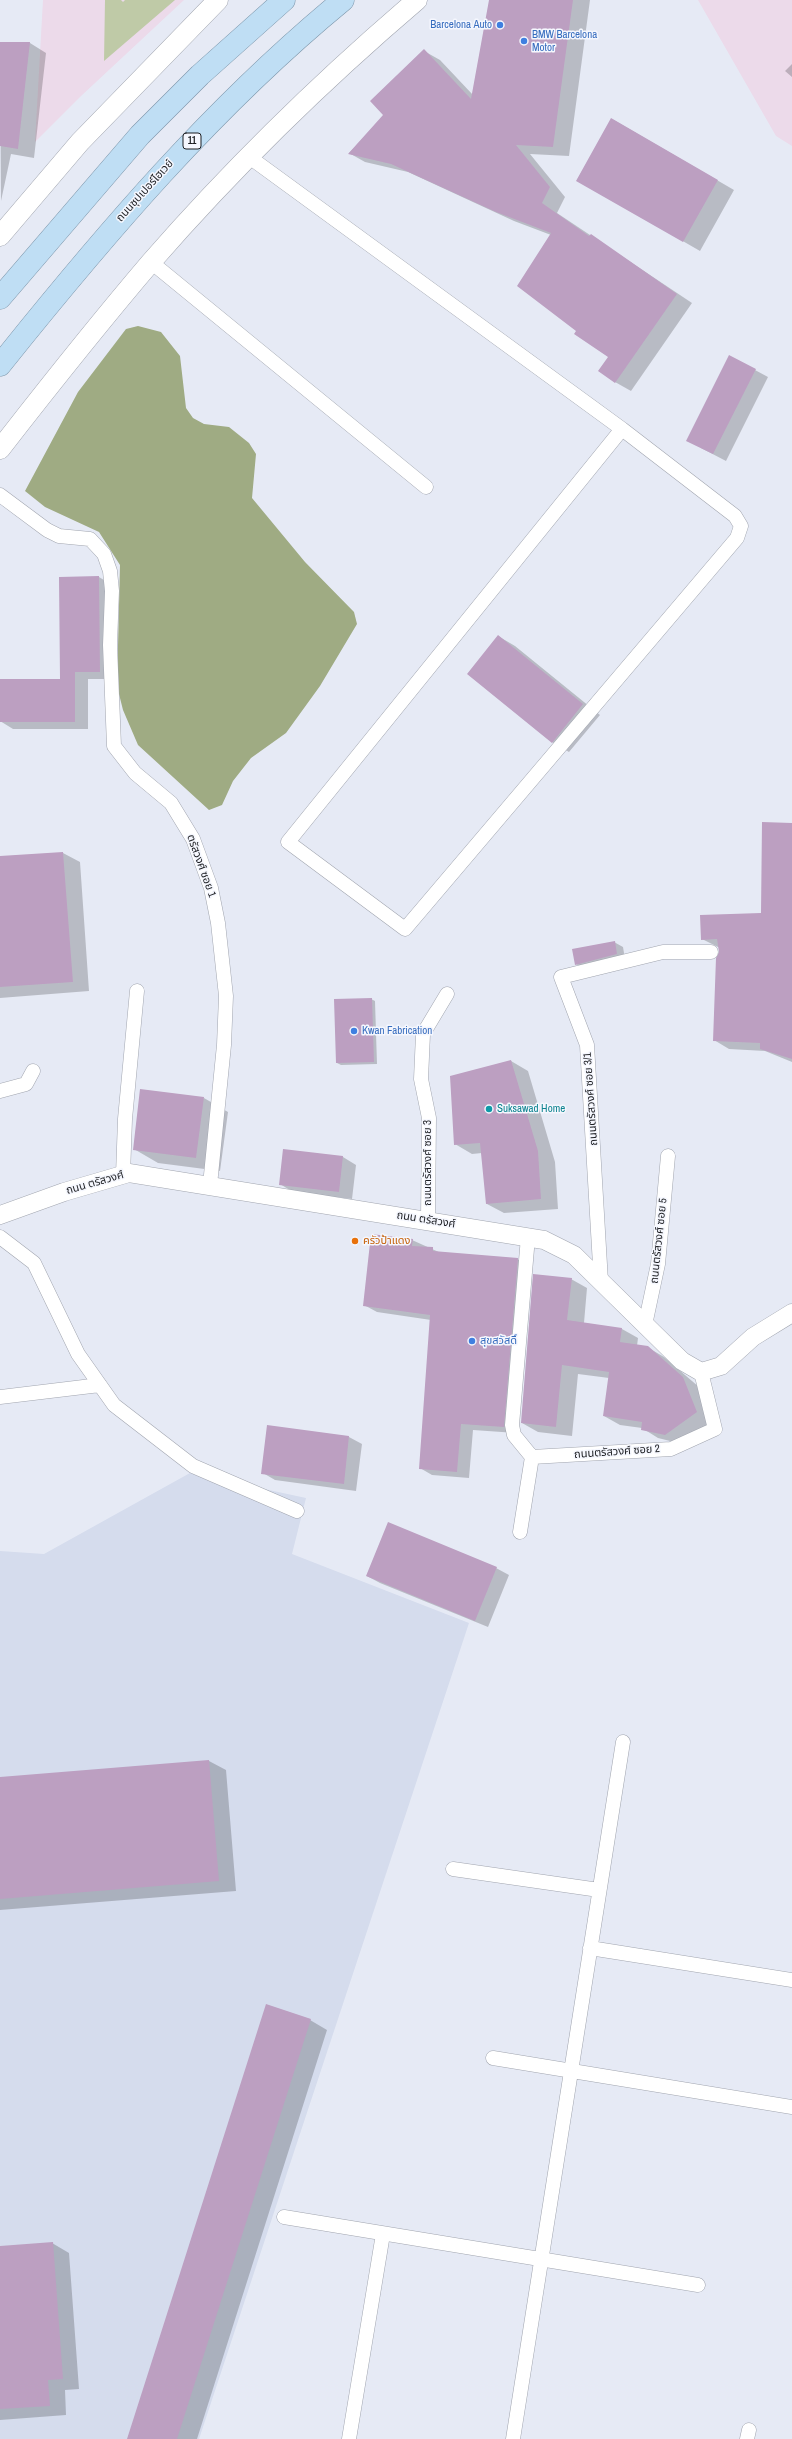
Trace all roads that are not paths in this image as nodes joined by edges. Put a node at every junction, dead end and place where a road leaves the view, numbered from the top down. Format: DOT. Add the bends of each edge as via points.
graph roads {
  1 [pos="218,0"];
  2 [pos="284,0"];
  3 [pos="343,0"];
  4 [pos="417,0"];
  5 [pos="248,156"];
  6 [pos="0,236"];
  7 [pos="151,262"];
  8 [pos="0,298"];
  9 [pos="0,365"];
  10 [pos="622,429"];
  11 [pos="0,450"];
  12 [pos="426,487"];
  13 [pos="0,495"];
  14 [pos="711,952"];
  15 [pos="137,991"];
  16 [pos="447,994"];
  17 [pos="33,1071"];
  18 [pos="0,1091"];
  19 [pos="668,1156"];
  20 [pos="123,1175"];
  21 [pos="210,1185"];
  22 [pos="0,1215"];
  23 [pos="428,1220"];
  24 [pos="0,1237"];
  25 [pos="528,1237"];
  26 [pos="601,1282"];
  27 [pos="792,1314"];
  28 [pos="646,1325"];
  29 [pos="700,1372"];
  30 [pos="100,1385"];
  31 [pos="0,1397"];
  32 [pos="532,1457"];
  33 [pos="297,1511"];
  34 [pos="520,1532"];
  35 [pos="622,1742"];
  36 [pos="453,1869"];
  37 [pos="599,1890"];
  38 [pos="590,1948"];
  39 [pos="792,1980"];
  40 [pos="493,2058"];
  41 [pos="571,2071"];
  42 [pos="792,2107"];
  43 [pos="284,2217"];
  44 [pos="383,2234"];
  45 [pos="542,2260"];
  46 [pos="698,2286"];
  47 [pos="349,2439"];
  48 [pos="513,2439"];
  1 -- 6 [label="main road" via="80,142"];
  2 -- 8 [label="highway" via="200,75 140,135"];
  3 -- 9 [label="highway, ถนนซุปเปอร์ไฮเวย์ / 11" via="233,98 171,162 111,229"];
  4 -- 5 [label="main road" via="346,61"];
  5 -- 7 [label="main road"];
  5 -- 10 [label="street"];
  7 -- 11 [label="main road"];
  7 -- 12 [label="street"];
  10 -- 10 [label="street" via="735,516 741,526 737,538 405,930 288,842"];
  13 -- 21 [label="street, ตรัสวงศ์ ซอย 1" via="47,530 59,536 90,539 104,554 110,571 112,591 110,645 114,746 135,773 171,803 193,839 211,888 222,942 226,996 224,1045"];
  14 -- 26 [label="street, ถนนตรัสวงศ์ ซอย 3/1" via="663,952 561,977 587,1045"];
  15 -- 20 [label="street" via="125,1119"];
  16 -- 23 [label="street, ถนนตรัสวงศ์ ซอย 3" via="422,1034 421,1079 429,1118"];
  17 -- 18 [label="street" via="26,1084"];
  19 -- 28 [label="street, ถนนตรัสวงศ์ ซอย 5" via="658,1264"];
  20 -- 21 [label="street, ถนน ตรัสวงศ์" via="129,1173"];
  20 -- 22 [label="street, ถนน ตรัสวงศ์"];
  21 -- 23 [label="street, ถนน ตรัสวงศ์"];
  23 -- 25 [label="street, ถนน ตรัสวงศ์"];
  24 -- 30 [label="street" via="34,1263 78,1354"];
  25 -- 26 [label="street, ถนน ตรัสวงศ์" via="544,1240 574,1255"];
  25 -- 32 [label="street" via="512,1425 514,1435"];
  26 -- 28 [label="street, ถนน ตรัสวงศ์"];
  27 -- 29 [label="street" via="753,1337 721,1366"];
  28 -- 29 [label="street, ถนน ตรัสวงศ์" via="682,1361"];
  29 -- 32 [label="street, ถนนตรัสวงศ์ ซอย 2" via="715,1428 671,1449"];
  30 -- 31 [label="street"];
  30 -- 33 [label="street" via="114,1405 193,1466"];
  32 -- 34 [label="street"];
  35 -- 37 [label="street"];
  36 -- 37 [label="street"];
  37 -- 38 [label="street"];
  38 -- 39 [label="street"];
  38 -- 41 [label="street"];
  40 -- 41 [label="street"];
  41 -- 42 [label="street"];
  41 -- 45 [label="street"];
  43 -- 44 [label="street"];
  44 -- 45 [label="street"];
  44 -- 47 [label="street"];
  45 -- 46 [label="street"];
  45 -- 48 [label="street"];
}
